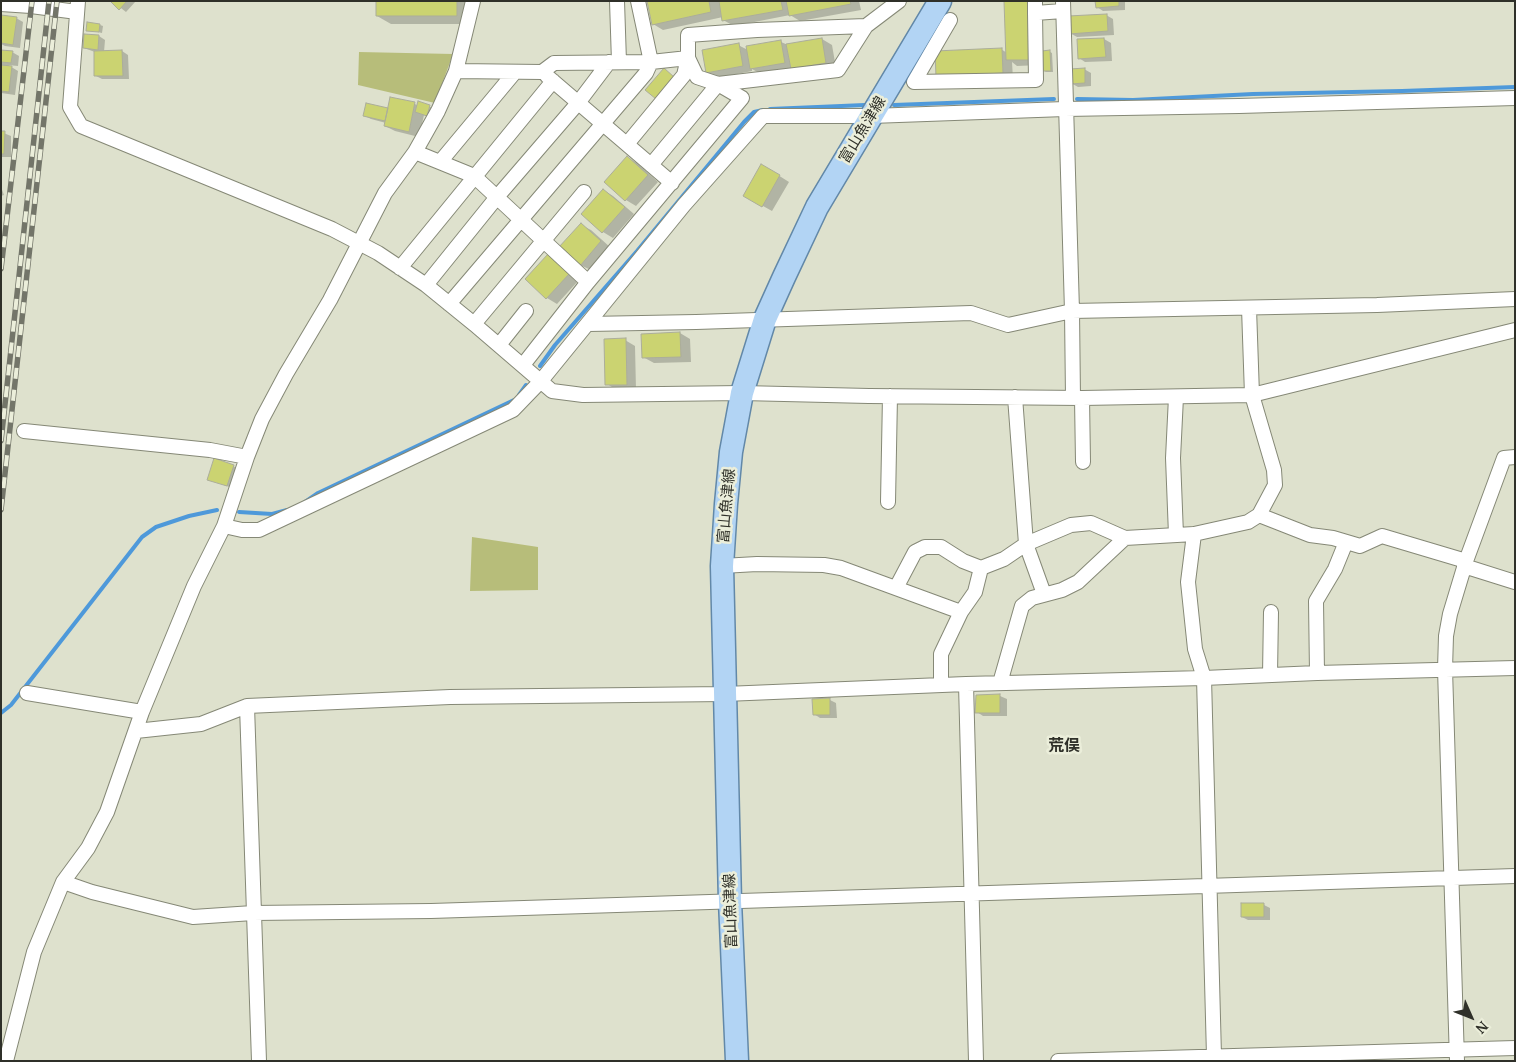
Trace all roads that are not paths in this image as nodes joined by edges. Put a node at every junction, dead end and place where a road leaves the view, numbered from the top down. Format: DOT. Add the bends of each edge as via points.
graph roads {
  1 [pos="473,1"];
  2 [pos="617,1"];
  3 [pos="638,1"];
  4 [pos="899,1"];
  5 [pos="1,4"];
  6 [pos="1063,6"];
  7 [pos="77,7"];
  8 [pos="1035,7"];
  9 [pos="945,11"];
  10 [pos="866,26"];
  11 [pos="688,58"];
  12 [pos="614,62"];
  13 [pos="651,62"];
  14 [pos="456,71"];
  15 [pos="515,72"];
  16 [pos="548,76"];
  17 [pos="904,80"];
  18 [pos="718,84"];
  19 [pos="1515,98"];
  20 [pos="578,103"];
  21 [pos="1065,109"];
  22 [pos="871,116"];
  23 [pos="603,125"];
  24 [pos="627,144"];
  25 [pos="415,152"];
  26 [pos="440,162"];
  27 [pos="651,165"];
  28 [pos="474,176"];
  29 [pos="672,183"];
  30 [pos="584,192"];
  31 [pos="497,197"];
  32 [pos="520,219"];
  33 [pos="544,240"];
  34 [pos="358,242"];
  35 [pos="400,268"];
  36 [pos="588,282"];
  37 [pos="426,285"];
  38 [pos="1515,299"];
  39 [pos="450,304"];
  40 [pos="1249,308"];
  41 [pos="526,311"];
  42 [pos="1072,311"];
  43 [pos="766,319"];
  44 [pos="474,324"];
  45 [pos="588,324"];
  46 [pos="1515,330"];
  47 [pos="499,345"];
  48 [pos="523,365"];
  49 [pos="540,382"];
  50 [pos="742,393"];
  51 [pos="1252,395"];
  52 [pos="890,396"];
  53 [pos="1015,397"];
  54 [pos="1078,398"];
  55 [pos="1176,398"];
  56 [pos="24,430"];
  57 [pos="247,457"];
  58 [pos="1515,457"];
  59 [pos="1083,462"];
  60 [pos="888,502"];
  61 [pos="1259,515"];
  62 [pos="224,526"];
  63 [pos="1194,534"];
  64 [pos="1176,535"];
  65 [pos="1125,538"];
  66 [pos="1346,542"];
  67 [pos="1026,544"];
  68 [pos="1465,564"];
  69 [pos="722,566"];
  70 [pos="981,568"];
  71 [pos="1515,582"];
  72 [pos="896,588"];
  73 [pos="1044,594"];
  74 [pos="961,612"];
  75 [pos="1271,612"];
  76 [pos="1515,668"];
  77 [pos="1444,669"];
  78 [pos="1317,673"];
  79 [pos="1270,675"];
  80 [pos="1204,678"];
  81 [pos="1000,683"];
  82 [pos="941,684"];
  83 [pos="966,684"];
  84 [pos="27,693"];
  85 [pos="725,694"];
  86 [pos="247,706"];
  87 [pos="142,712"];
  88 [pos="136,731"];
  89 [pos="1515,876"];
  90 [pos="1451,878"];
  91 [pos="63,882"];
  92 [pos="1208,886"];
  93 [pos="970,894"];
  94 [pos="730,901"];
  95 [pos="253,913"];
  96 [pos="1515,1048"];
  97 [pos="1457,1055"];
  98 [pos="1214,1056"];
  99 [pos="6,1061"];
  100 [pos="259,1061"];
  101 [pos="737,1061"];
  102 [pos="976,1061"];
  103 [pos="1058,1061"];
  1 -- 14 [label="street"];
  2 -- 12 [label="street"];
  3 -- 13 [label="street"];
  4 -- 10 [label="street"];
  5 -- 7 [label="street"];
  6 -- 8 [label="street"];
  6 -- 21 [label="street"];
  7 -- 34 [label="street" via="70,107 81,126"];
  8 -- 17 [label="street" via="1036,80"];
  9 -- 17 [label="main road, 富山魚津線"];
  10 -- 11 [label="street" via="688,35"];
  10 -- 18 [label="street" via="838,70"];
  11 -- 13 [label="street"];
  11 -- 18 [label="street" via="698,76"];
  11 -- 24 [label="street" via="684,75"];
  12 -- 13 [label="street"];
  12 -- 16 [label="street" via="554,63"];
  12 -- 20 [label="street"];
  13 -- 23 [label="street" via="646,73"];
  14 -- 15 [label="street"];
  14 -- 25 [label="street"];
  15 -- 16 [label="street"];
  15 -- 26 [label="street"];
  16 -- 20 [label="street"];
  16 -- 28 [label="street"];
  17 -- 22 [label="main road, 富山魚津線"];
  18 -- 27 [label="street"];
  18 -- 29 [label="street" via="742,98"];
  19 -- 21 [label="street"];
  20 -- 23 [label="street"];
  20 -- 31 [label="street"];
  21 -- 22 [label="street"];
  21 -- 42 [label="street"];
  22 -- 43 [label="main road, 富山魚津線" via="817,208"];
  22 -- 45 [label="street" via="763,116 684,205"];
  23 -- 24 [label="street"];
  23 -- 32 [label="street"];
  24 -- 27 [label="street"];
  25 -- 26 [label="street"];
  25 -- 34 [label="street" via="385,193"];
  26 -- 28 [label="street"];
  27 -- 29 [label="street"];
  28 -- 31 [label="street"];
  28 -- 35 [label="street"];
  29 -- 36 [label="street"];
  30 -- 33 [label="street"];
  31 -- 32 [label="street"];
  31 -- 37 [label="street"];
  32 -- 33 [label="street"];
  32 -- 39 [label="street"];
  33 -- 36 [label="street"];
  33 -- 44 [label="street"];
  34 -- 35 [label="street"];
  34 -- 57 [label="street" via="330,300 262,419"];
  35 -- 37 [label="street"];
  36 -- 48 [label="street"];
  37 -- 39 [label="street"];
  38 -- 40 [label="street"];
  39 -- 44 [label="street"];
  40 -- 42 [label="street"];
  40 -- 51 [label="street"];
  41 -- 47 [label="street"];
  42 -- 43 [label="street" via="1008,325 971,313"];
  42 -- 54 [label="street"];
  43 -- 45 [label="street"];
  43 -- 50 [label="main road, 富山魚津線"];
  44 -- 47 [label="street"];
  45 -- 49 [label="street"];
  46 -- 51 [label="street"];
  47 -- 48 [label="street"];
  48 -- 49 [label="street"];
  49 -- 50 [label="street" via="552,391 583,395"];
  49 -- 62 [label="street" via="513,410 279,522 259,530"];
  50 -- 52 [label="street"];
  50 -- 69 [label="main road, 富山魚津線" via="731,452"];
  51 -- 55 [label="street"];
  51 -- 61 [label="street" via="1274,470 1275,486"];
  52 -- 53 [label="street"];
  52 -- 60 [label="street"];
  53 -- 54 [label="street"];
  53 -- 67 [label="street"];
  54 -- 55 [label="street"];
  54 -- 59 [label="street"];
  55 -- 64 [label="street" via="1173,458"];
  56 -- 57 [label="street" via="210,450"];
  57 -- 62 [label="street"];
  58 -- 68 [label="street" via="1504,458"];
  61 -- 63 [label="street" via="1248,522"];
  61 -- 66 [label="street" via="1310,535"];
  62 -- 87 [label="street" via="194,586"];
  63 -- 64 [label="street"];
  63 -- 80 [label="street" via="1188,582 1195,649"];
  64 -- 65 [label="street"];
  65 -- 67 [label="street" via="1091,523 1071,525"];
  65 -- 73 [label="street" via="1078,582"];
  66 -- 68 [label="street" via="1360,546 1382,536"];
  66 -- 78 [label="street" via="1316,601"];
  67 -- 70 [label="street" via="1004,559"];
  67 -- 73 [label="street"];
  68 -- 71 [label="street"];
  68 -- 77 [label="street" via="1450,614"];
  69 -- 72 [label="street" via="824,565"];
  69 -- 85 [label="main road, 富山魚津線"];
  70 -- 72 [label="street" via="963,562 941,547 925,547 915,552"];
  70 -- 74 [label="street" via="975,592"];
  72 -- 74 [label="street"];
  73 -- 81 [label="street" via="1022,606"];
  74 -- 82 [label="street" via="941,654"];
  75 -- 79 [label="street"];
  76 -- 77 [label="street"];
  77 -- 78 [label="street"];
  77 -- 90 [label="street"];
  78 -- 79 [label="street"];
  79 -- 80 [label="street"];
  80 -- 81 [label="street"];
  80 -- 92 [label="street"];
  81 -- 83 [label="street"];
  82 -- 83 [label="street"];
  82 -- 85 [label="street"];
  83 -- 93 [label="street"];
  84 -- 87 [label="street"];
  85 -- 86 [label="street" via="450,697"];
  85 -- 94 [label="main road, 富山魚津線"];
  86 -- 88 [label="street" via="201,724"];
  86 -- 95 [label="street"];
  87 -- 88 [label="street"];
  88 -- 91 [label="street" via="106,812 88,848"];
  89 -- 90 [label="street"];
  90 -- 92 [label="street"];
  90 -- 97 [label="street"];
  91 -- 95 [label="street" via="193,917"];
  91 -- 99 [label="street" via="34,952"];
  92 -- 93 [label="street"];
  92 -- 98 [label="street"];
  93 -- 94 [label="street"];
  93 -- 102 [label="street"];
  94 -- 95 [label="street"];
  94 -- 101 [label="main road, 富山魚津線"];
  95 -- 100 [label="street"];
  96 -- 97 [label="street"];
  97 -- 98 [label="street"];
  98 -- 103 [label="street"];
}
